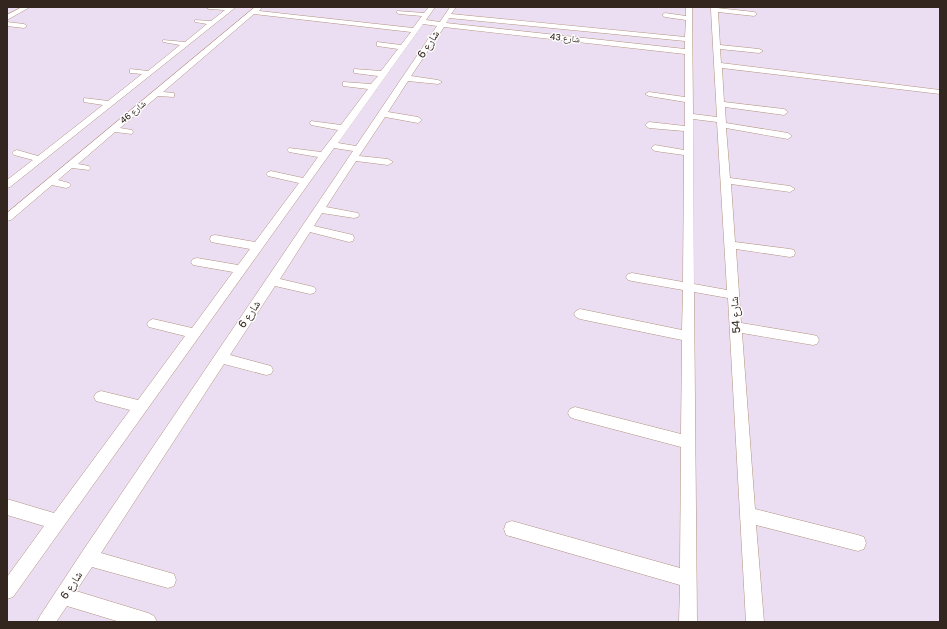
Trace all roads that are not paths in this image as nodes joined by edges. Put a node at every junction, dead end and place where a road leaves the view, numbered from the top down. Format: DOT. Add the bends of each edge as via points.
graph roads {
  1 [pos="28,7"];
  2 [pos="209,7"];
  3 [pos="232,8"];
  4 [pos="256,9"];
  5 [pos="714,9"];
  6 [pos="399,12"];
  7 [pos="689,13"];
  8 [pos="754,14"];
  9 [pos="665,15"];
  10 [pos="447,16"];
  11 [pos="7,18"];
  12 [pos="423,19"];
  13 [pos="197,21"];
  14 [pos="213,23"];
  15 [pos="7,24"];
  16 [pos="24,26"];
  17 [pos="233,28"];
  18 [pos="246,30"];
  19 [pos="535,35"];
  20 [pos="689,39"];
  21 [pos="165,41"];
  22 [pos="186,44"];
  23 [pos="380,44"];
  24 [pos="531,44"];
  25 [pos="402,47"];
  26 [pos="717,47"];
  27 [pos="759,51"];
  28 [pos="689,52"];
  29 [pos="171,56"];
  30 [pos="197,59"];
  31 [pos="718,65"];
  32 [pos="186,68"];
  33 [pos="198,70"];
  34 [pos="133,71"];
  35 [pos="357,71"];
  36 [pos="149,73"];
  37 [pos="383,74"];
  38 [pos="406,78"];
  39 [pos="438,82"];
  40 [pos="346,84"];
  41 [pos="373,88"];
  42 [pos="940,92"];
  43 [pos="156,93"];
  44 [pos="649,94"];
  45 [pos="171,95"];
  46 [pos="87,100"];
  47 [pos="689,100"];
  48 [pos="111,104"];
  49 [pos="721,104"];
  50 [pos="784,112"];
  51 [pos="382,114"];
  52 [pos="689,116"];
  53 [pos="418,120"];
  54 [pos="722,122"];
  55 [pos="314,123"];
  56 [pos="649,125"];
  57 [pos="344,128"];
  58 [pos="113,129"];
  59 [pos="688,129"];
  60 [pos="129,132"];
  61 [pos="788,136"];
  62 [pos="331,145"];
  63 [pos="655,148"];
  64 [pos="292,150"];
  65 [pos="17,153"];
  66 [pos="689,153"];
  67 [pos="356,154"];
  68 [pos="324,155"];
  69 [pos="41,158"];
  70 [pos="388,162"];
  71 [pos="70,165"];
  72 [pos="86,168"];
  73 [pos="270,174"];
  74 [pos="726,180"];
  75 [pos="305,181"];
  76 [pos="50,182"];
  77 [pos="7,185"];
  78 [pos="66,185"];
  79 [pos="790,189"];
  80 [pos="319,209"];
  81 [pos="9,214"];
  82 [pos="354,214"];
  83 [pos="306,228"];
  84 [pos="349,238"];
  85 [pos="215,239"];
  86 [pos="730,245"];
  87 [pos="257,246"];
  88 [pos="790,253"];
  89 [pos="198,262"];
  90 [pos="241,269"];
  91 [pos="632,277"];
  92 [pos="272,281"];
  93 [pos="688,287"];
  94 [pos="310,290"];
  95 [pos="733,295"];
  96 [pos="580,314"];
  97 [pos="152,324"];
  98 [pos="735,327"];
  99 [pos="194,333"];
  100 [pos="688,336"];
  101 [pos="813,340"];
  102 [pos="221,358"];
  103 [pos="266,370"];
  104 [pos="102,397"];
  105 [pos="140,407"];
  106 [pos="575,413"];
  107 [pos="688,442"];
  108 [pos="7,507"];
  109 [pos="748,515"];
  110 [pos="56,522"];
  111 [pos="512,529"];
  112 [pos="858,543"];
  113 [pos="88,558"];
  114 [pos="13,572"];
  115 [pos="688,579"];
  116 [pos="168,580"];
  117 [pos="7,591"];
  118 [pos="63,596"];
  119 [pos="46,622"];
  120 [pos="148,622"];
  121 [pos="688,622"];
  122 [pos="755,622"];
  1 -- 11 [label="lane"];
  2 -- 3 [label="lane"];
  3 -- 14 [label="lane, شارع 46"];
  4 -- 12 [label="lane"];
  4 -- 17 [label="lane, شارع 46"];
  5 -- 8 [label="lane"];
  5 -- 26 [label="lane, شارع 54"];
  6 -- 12 [label="lane"];
  7 -- 9 [label="lane"];
  7 -- 20 [label="lane"];
  10 -- 12 [label="lane"];
  10 -- 19 [label="lane, شارع 43" via="514,35"];
  10 -- 20 [label="lane, شارع 43"];
  10 -- 38 [label="lane, شارع 6"];
  12 -- 25 [label="lane, شارع 6"];
  13 -- 14 [label="lane"];
  14 -- 22 [label="lane, شارع 46"];
  15 -- 16 [label="lane"];
  17 -- 18 [label="lane"];
  17 -- 30 [label="lane, شارع 46"];
  19 -- 24 [label="lane"];
  19 -- 28 [label="lane, شارع 43" via="577,42"];
  20 -- 28 [label="lane"];
  21 -- 22 [label="lane"];
  22 -- 29 [label="lane, شارع 46"];
  23 -- 25 [label="lane"];
  25 -- 37 [label="lane, شارع 6"];
  26 -- 27 [label="lane"];
  26 -- 31 [label="lane, شارع 54"];
  28 -- 47 [label="lane"];
  29 -- 30 [label="lane"];
  29 -- 36 [label="lane, شارع 46"];
  30 -- 32 [label="lane, شارع 46"];
  31 -- 42 [label="lane"];
  31 -- 49 [label="lane, شارع 54"];
  32 -- 33 [label="lane"];
  32 -- 43 [label="lane, شارع 46"];
  34 -- 36 [label="lane"];
  35 -- 37 [label="lane"];
  36 -- 48 [label="lane, شارع 46"];
  37 -- 41 [label="lane, شارع 6"];
  38 -- 39 [label="lane"];
  38 -- 51 [label="lane, شارع 6"];
  40 -- 41 [label="lane"];
  41 -- 57 [label="lane, شارع 6"];
  43 -- 45 [label="lane"];
  43 -- 58 [label="lane, شارع 46"];
  44 -- 47 [label="lane"];
  46 -- 48 [label="lane"];
  47 -- 52 [label="lane"];
  48 -- 69 [label="lane, شارع 46"];
  49 -- 50 [label="lane"];
  49 -- 54 [label="lane, شارع 54"];
  51 -- 53 [label="lane"];
  51 -- 67 [label="lane, شارع 6"];
  52 -- 54 [label="lane"];
  52 -- 59 [label="lane"];
  54 -- 61 [label="lane"];
  54 -- 74 [label="lane, شارع 54"];
  55 -- 57 [label="lane"];
  56 -- 59 [label="lane"];
  57 -- 62 [label="lane, شارع 6"];
  58 -- 60 [label="lane"];
  58 -- 71 [label="lane, شارع 46"];
  59 -- 66 [label="lane"];
  62 -- 67 [label="lane"];
  62 -- 68 [label="lane, شارع 6"];
  63 -- 66 [label="lane"];
  64 -- 68 [label="lane"];
  65 -- 69 [label="lane"];
  66 -- 93 [label="lane"];
  67 -- 70 [label="lane"];
  67 -- 80 [label="lane, شارع 6"];
  68 -- 75 [label="lane, شارع 6"];
  69 -- 77 [label="lane, شارع 46"];
  71 -- 72 [label="lane"];
  71 -- 76 [label="lane, شارع 46"];
  73 -- 75 [label="lane"];
  74 -- 79 [label="lane"];
  74 -- 86 [label="lane, شارع 54"];
  75 -- 87 [label="lane, شارع 6"];
  76 -- 78 [label="lane"];
  76 -- 81 [label="lane, شارع 46"];
  80 -- 82 [label="lane"];
  80 -- 83 [label="lane, شارع 6"];
  83 -- 84 [label="lane"];
  83 -- 92 [label="lane, شارع 6"];
  85 -- 87 [label="lane"];
  86 -- 88 [label="lane"];
  86 -- 95 [label="lane, شارع 54"];
  87 -- 90 [label="lane, شارع 6"];
  89 -- 90 [label="lane"];
  90 -- 99 [label="lane, شارع 6"];
  91 -- 93 [label="lane"];
  92 -- 94 [label="lane"];
  92 -- 102 [label="lane, شارع 6"];
  93 -- 95 [label="lane"];
  93 -- 100 [label="lane"];
  95 -- 98 [label="lane, شارع 54"];
  96 -- 100 [label="lane"];
  97 -- 99 [label="lane"];
  98 -- 101 [label="lane"];
  98 -- 109 [label="lane, شارع 54"];
  99 -- 105 [label="lane, شارع 6"];
  100 -- 107 [label="lane"];
  102 -- 103 [label="lane"];
  102 -- 113 [label="lane, شارع 6"];
  104 -- 105 [label="lane"];
  105 -- 110 [label="lane, شارع 6"];
  106 -- 107 [label="lane"];
  107 -- 115 [label="lane"];
  108 -- 110 [label="lane"];
  109 -- 112 [label="lane"];
  109 -- 122 [label="lane, شارع 54"];
  110 -- 114 [label="lane, شارع 6"];
  111 -- 115 [label="lane"];
  113 -- 116 [label="lane"];
  113 -- 118 [label="lane, شارع 6"];
  114 -- 117 [label="lane, شارع 6"];
  115 -- 121 [label="lane"];
  118 -- 119 [label="lane, شارع 6"];
  118 -- 120 [label="lane"];
}
